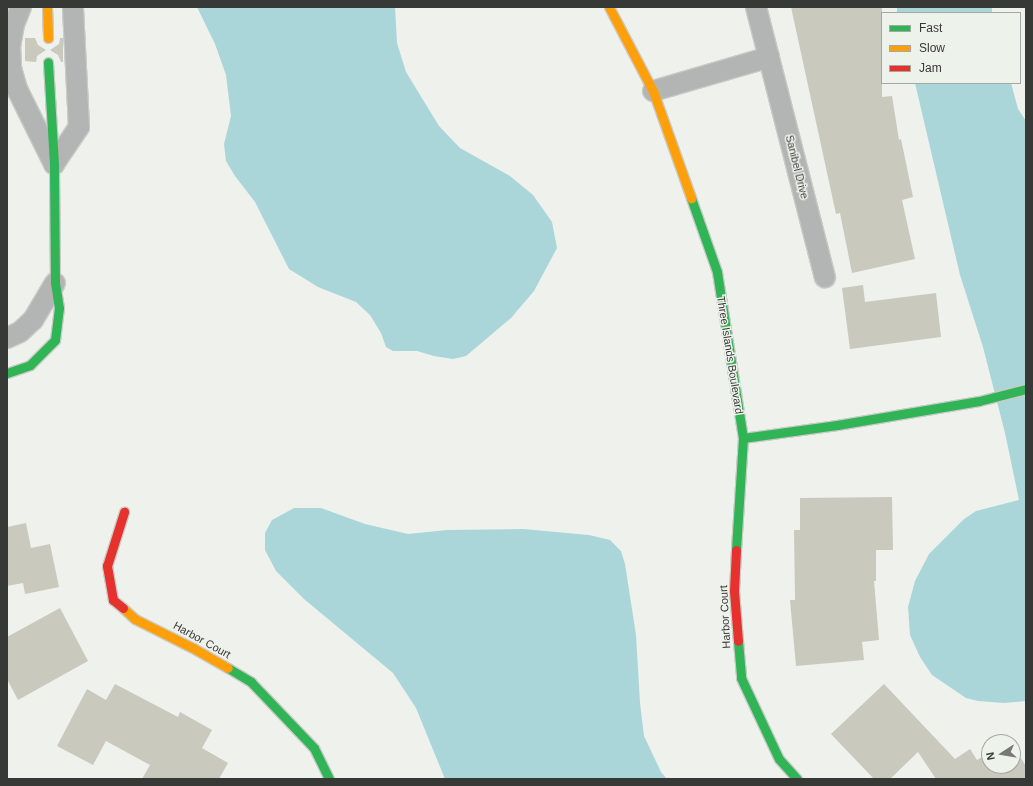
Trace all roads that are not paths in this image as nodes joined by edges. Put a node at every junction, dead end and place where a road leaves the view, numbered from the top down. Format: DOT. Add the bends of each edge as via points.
graph roads {
  1 [pos="21,7"];
  2 [pos="47,7"];
  3 [pos="74,7"];
  4 [pos="610,7"];
  5 [pos="756,7"];
  6 [pos="48,38"];
  7 [pos="770,58"];
  8 [pos="48,62"];
  9 [pos="652,91"];
  10 [pos="54,164"];
  11 [pos="825,277"];
  12 [pos="55,283"];
  13 [pos="7,338"];
  14 [pos="7,373"];
  15 [pos="1026,389"];
  16 [pos="743,438"];
  17 [pos="124,512"];
  18 [pos="330,779"];
  19 [pos="797,779"];
  1 -- 10 [label="street" via="14,24 11,68 17,89"];
  2 -- 6 [label="street"];
  3 -- 10 [label="street" via="79,128"];
  4 -- 9 [label="street, Three Islands Boulevard"];
  5 -- 7 [label="street, Sanibel Drive"];
  7 -- 9 [label="street"];
  7 -- 11 [label="street, Sanibel Drive"];
  8 -- 10 [label="street"];
  9 -- 16 [label="street, Three Islands Boulevard" via="717,272"];
  10 -- 12 [label="street"];
  12 -- 13 [label="street" via="33,320 20,332"];
  12 -- 14 [label="street" via="59,308 55,340 30,365"];
  15 -- 16 [label="street" via="979,401"];
  16 -- 19 [label="street, Harbor Court" via="734,592 741,678 779,759"];
  17 -- 18 [label="street, Harbor Court" via="107,566 113,600 135,619 194,648 251,682 314,748"];
}
